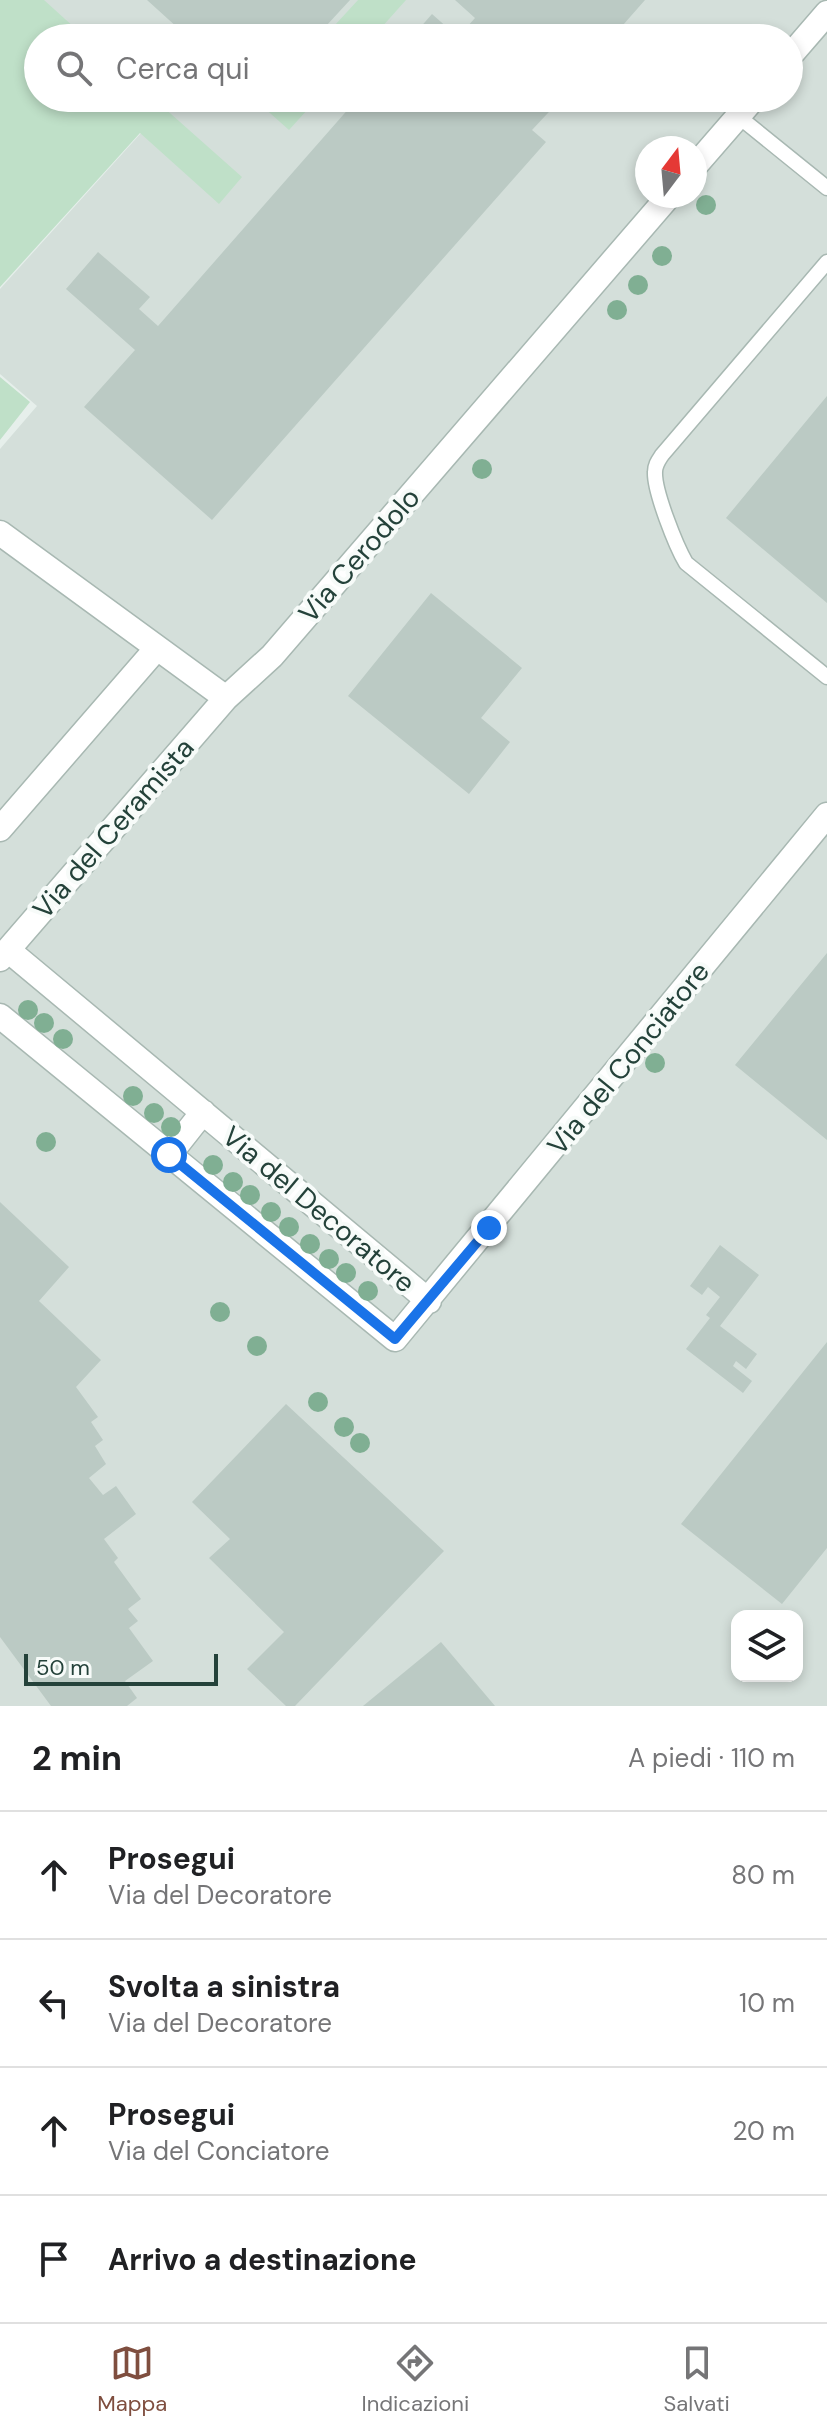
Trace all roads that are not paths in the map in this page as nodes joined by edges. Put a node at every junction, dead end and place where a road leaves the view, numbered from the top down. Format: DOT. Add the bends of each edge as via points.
graph roads {
  1 [pos="827,13"];
  2 [pos="803,41"];
  3 [pos="742,112"];
  4 [pos="751,112"];
  5 [pos="707,152"];
  6 [pos="827,188"];
  7 [pos="659,208"];
  8 [pos="827,262"];
  9 [pos="0,533"];
  10 [pos="157,648"];
  11 [pos="827,677"];
  12 [pos="226,698"];
  13 [pos="827,815"];
  14 [pos="0,829"];
  15 [pos="4,954"];
  16 [pos="0,1016"];
  17 [pos="203,1112"];
  18 [pos="169,1155"];
  19 [pos="429,1301"];
  1 -- 2 [label="street"];
  3 -- 5 [label="street"];
  4 -- 6 [label="lane"];
  7 -- 12 [label="street, Via Cerodolo" via="272,656"];
  8 -- 11 [label="lane" via="655,468 655,482 686,563"];
  9 -- 10 [label="street"];
  10 -- 12 [label="street"];
  10 -- 14 [label="street"];
  12 -- 15 [label="street, Via del Ceramista"];
  13 -- 19 [label="street, Via del Conciatore"];
  15 -- 17 [label="street, Via del Decoratore"];
  16 -- 18 [label="street, Via del Decoratore"];
  17 -- 18 [label="street, Via del Decoratore"];
  17 -- 19 [label="street, Via del Decoratore"];
  18 -- 19 [label="street, Via del Decoratore" via="395,1339"];
}
